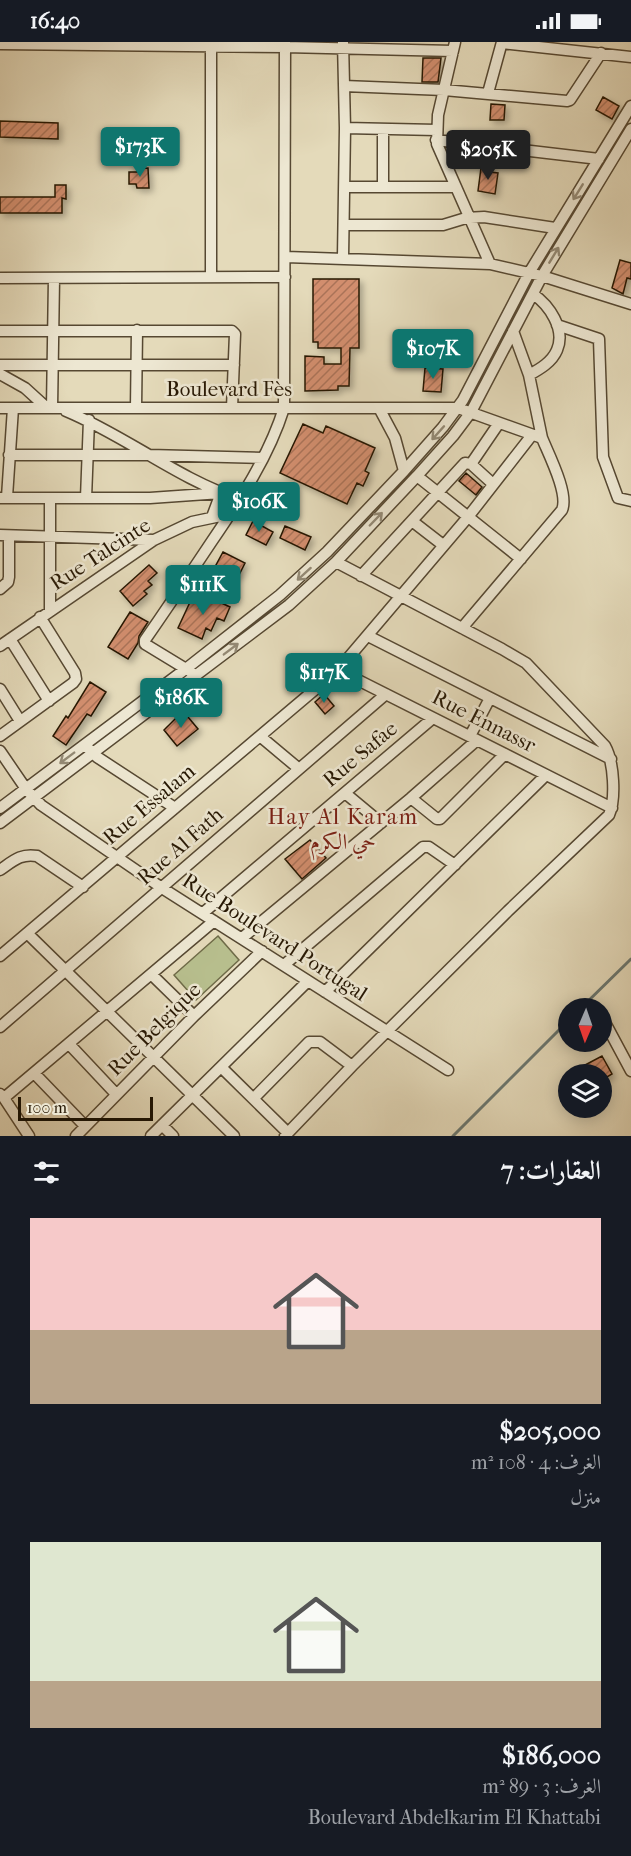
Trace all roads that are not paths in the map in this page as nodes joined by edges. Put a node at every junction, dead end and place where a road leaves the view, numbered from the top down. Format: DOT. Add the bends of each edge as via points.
graph roads {
  1 [pos="502,43"];
  2 [pos="0,44"];
  3 [pos="285,44"];
  4 [pos="344,45"];
  5 [pos="211,46"];
  6 [pos="454,46"];
  7 [pos="601,53"];
  8 [pos="631,57"];
  9 [pos="344,86"];
  10 [pos="444,90"];
  11 [pos="488,93"];
  12 [pos="631,106"];
  13 [pos="345,128"];
  14 [pos="383,129"];
  15 [pos="630,134"];
  16 [pos="437,135"];
  17 [pos="598,159"];
  18 [pos="345,187"];
  19 [pos="382,187"];
  20 [pos="455,187"];
  21 [pos="470,217"];
  22 [pos="344,225"];
  23 [pos="555,228"];
  24 [pos="286,257"];
  25 [pos="343,258"];
  26 [pos="490,264"];
  27 [pos="529,273"];
  28 [pos="211,276"];
  29 [pos="542,276"];
  30 [pos="285,277"];
  31 [pos="0,278"];
  32 [pos="54,278"];
  33 [pos="533,294"];
  34 [pos="631,304"];
  35 [pos="557,325"];
  36 [pos="53,330"];
  37 [pos="137,330"];
  38 [pos="0,331"];
  39 [pos="513,331"];
  40 [pos="0,365"];
  41 [pos="53,365"];
  42 [pos="234,365"];
  43 [pos="137,366"];
  44 [pos="0,374"];
  45 [pos="529,375"];
  46 [pos="0,408"];
  47 [pos="12,408"];
  48 [pos="53,408"];
  49 [pos="136,408"];
  50 [pos="232,408"];
  51 [pos="284,408"];
  52 [pos="378,408"];
  53 [pos="458,408"];
  54 [pos="471,412"];
  55 [pos="89,420"];
  56 [pos="499,423"];
  57 [pos="537,437"];
  58 [pos="9,455"];
  59 [pos="87,455"];
  60 [pos="149,455"];
  61 [pos="263,458"];
  62 [pos="471,464"];
  63 [pos="404,471"];
  64 [pos="417,476"];
  65 [pos="493,484"];
  66 [pos="221,493"];
  67 [pos="438,493"];
  68 [pos="4,498"];
  69 [pos="50,498"];
  70 [pos="86,498"];
  71 [pos="239,499"];
  72 [pos="631,501"];
  73 [pos="230,514"];
  74 [pos="212,517"];
  75 [pos="468,517"];
  76 [pos="412,521"];
  77 [pos="4,536"];
  78 [pos="50,537"];
  79 [pos="154,540"];
  80 [pos="443,545"];
  81 [pos="520,559"];
  82 [pos="336,562"];
  83 [pos="361,576"];
  84 [pos="0,589"];
  85 [pos="399,596"];
  86 [pos="45,614"];
  87 [pos="462,628"];
  88 [pos="368,636"];
  89 [pos="10,639"];
  90 [pos="0,646"];
  91 [pos="187,668"];
  92 [pos="338,670"];
  93 [pos="195,676"];
  94 [pos="0,689"];
  95 [pos="387,694"];
  96 [pos="490,698"];
  97 [pos="49,700"];
  98 [pos="433,718"];
  99 [pos="20,721"];
  100 [pos="0,736"];
  101 [pos="261,737"];
  102 [pos="474,738"];
  103 [pos="86,744"];
  104 [pos="0,751"];
  105 [pos="93,753"];
  106 [pos="505,754"];
  107 [pos="611,759"];
  108 [pos="298,768"];
  109 [pos="546,775"];
  110 [pos="26,789"];
  111 [pos="345,793"];
  112 [pos="411,798"];
  113 [pos="34,799"];
  114 [pos="0,808"];
  115 [pos="175,808"];
  116 [pos="612,808"];
  117 [pos="0,823"];
  118 [pos="381,823"];
  119 [pos="117,856"];
  120 [pos="455,865"];
  121 [pos="0,870"];
  122 [pos="83,887"];
  123 [pos="162,888"];
  124 [pos="203,913"];
  125 [pos="214,921"];
  126 [pos="27,933"];
  127 [pos="242,938"];
  128 [pos="262,951"];
  129 [pos="0,956"];
  130 [pos="284,964"];
  131 [pos="66,971"];
  132 [pos="151,974"];
  133 [pos="308,981"];
  134 [pos="325,992"];
  135 [pos="108,1011"];
  136 [pos="194,1016"];
  137 [pos="0,1027"];
  138 [pos="388,1032"];
  139 [pos="612,1036"];
  140 [pos="69,1044"];
  141 [pos="154,1057"];
  142 [pos="352,1066"];
  143 [pos="221,1067"];
  144 [pos="448,1070"];
  145 [pos="631,1071"];
  146 [pos="34,1073"];
  147 [pos="116,1094"];
  148 [pos="193,1094"];
  149 [pos="2,1096"];
  150 [pos="254,1098"];
  151 [pos="162,1125"];
  152 [pos="85,1126"];
  153 [pos="287,1134"];
  154 [pos="28,1136"];
  155 [pos="76,1136"];
  156 [pos="151,1136"];
  157 [pos="173,1136"];
  158 [pos="234,1136"];
  1 -- 7 [label="street"];
  1 -- 11 [label="street"];
  2 -- 5 [label="street"];
  3 -- 4 [label="street"];
  3 -- 5 [label="street"];
  3 -- 24 [label="street"];
  4 -- 6 [label="street"];
  4 -- 9 [label="street"];
  5 -- 28 [label="street"];
  6 -- 10 [label="street"];
  7 -- 8 [label="street"];
  7 -- 11 [label="street" via="569,101"];
  9 -- 10 [label="street"];
  9 -- 13 [label="street"];
  10 -- 11 [label="street"];
  10 -- 16 [label="street"];
  12 -- 17 [label="street"];
  13 -- 14 [label="street"];
  13 -- 18 [label="street"];
  14 -- 16 [label="street"];
  14 -- 19 [label="street"];
  29 -- 15 [label="street, one-way"];
  16 -- 17 [label="street"];
  16 -- 20 [label="street" via="437,149"];
  17 -- 23 [label="street, one-way"];
  18 -- 19 [label="street"];
  18 -- 22 [label="street"];
  19 -- 20 [label="street"];
  20 -- 21 [label="street"];
  21 -- 22 [label="street" via="443,225"];
  21 -- 23 [label="street"];
  21 -- 26 [label="street"];
  22 -- 25 [label="street"];
  23 -- 27 [label="street"];
  24 -- 25 [label="street"];
  24 -- 30 [label="street"];
  25 -- 26 [label="street"];
  26 -- 27 [label="street"];
  27 -- 29 [label="street"];
  27 -- 53 [label="street"];
  28 -- 30 [label="street"];
  28 -- 32 [label="street"];
  29 -- 33 [label="street"];
  29 -- 34 [label="street"];
  30 -- 51 [label="street"];
  31 -- 32 [label="street"];
  32 -- 36 [label="street"];
  33 -- 35 [label="street" via="545,302"];
  33 -- 39 [label="street"];
  35 -- 45 [label="street" via="557,350 545,366"];
  35 -- 72 [label="street" via="598,339 603,457 618,498"];
  36 -- 37 [label="street"];
  36 -- 38 [label="street"];
  36 -- 41 [label="street"];
  37 -- 42 [label="street" via="232,331"];
  37 -- 43 [label="street"];
  39 -- 45 [label="street"];
  39 -- 54 [label="street"];
  40 -- 41 [label="street"];
  41 -- 43 [label="street"];
  41 -- 48 [label="street"];
  42 -- 43 [label="street"];
  42 -- 50 [label="street"];
  43 -- 49 [label="street"];
  44 -- 48 [label="street"];
  45 -- 57 [label="street"];
  46 -- 47 [label="street, Boulevard Fès"];
  47 -- 48 [label="street, Boulevard Fès"];
  47 -- 58 [label="street"];
  48 -- 49 [label="street, Boulevard Fès"];
  48 -- 55 [label="street"];
  49 -- 50 [label="street, Boulevard Fès"];
  50 -- 51 [label="street, Boulevard Fès"];
  51 -- 52 [label="street, Boulevard Fès"];
  51 -- 61 [label="street"];
  52 -- 53 [label="street, Boulevard Fès"];
  52 -- 63 [label="street" via="395,438"];
  53 -- 54 [label="street, Boulevard Fès"];
  53 -- 63 [label="street, one-way"];
  54 -- 56 [label="street, Boulevard Fès"];
  54 -- 64 [label="street"];
  55 -- 59 [label="street"];
  55 -- 60 [label="street"];
  56 -- 57 [label="street, Boulevard Fès"];
  56 -- 62 [label="street"];
  57 -- 65 [label="street, Rue Essalam"];
  57 -- 81 [label="street" via="563,494 564,505"];
  58 -- 59 [label="street"];
  58 -- 68 [label="street"];
  59 -- 60 [label="street"];
  59 -- 70 [label="street"];
  60 -- 61 [label="street"];
  60 -- 66 [label="street"];
  61 -- 71 [label="street"];
  62 -- 65 [label="street"];
  62 -- 67 [label="street" via="465,463"];
  63 -- 91 [label="street, one-way" via="311,567"];
  64 -- 67 [label="street"];
  82 -- 64 [label="street, one-way"];
  65 -- 75 [label="street, Rue Essalam"];
  66 -- 70 [label="street"];
  66 -- 71 [label="street"];
  66 -- 74 [label="street"];
  67 -- 75 [label="street"];
  67 -- 76 [label="street"];
  68 -- 69 [label="street"];
  69 -- 70 [label="street"];
  69 -- 78 [label="street"];
  71 -- 73 [label="street"];
  73 -- 74 [label="street, Rue Talcinte"];
  73 -- 91 [label="street" via="145,640 145,644"];
  74 -- 79 [label="street, Rue Talcinte"];
  75 -- 80 [label="street, Rue Essalam"];
  75 -- 81 [label="street"];
  76 -- 80 [label="street"];
  76 -- 83 [label="street"];
  77 -- 78 [label="street"];
  77 -- 84 [label="street" via="9,577"];
  78 -- 79 [label="street"];
  78 -- 86 [label="street"];
  79 -- 86 [label="street, Rue Talcinte"];
  80 -- 85 [label="street, Rue Essalam"];
  81 -- 87 [label="street"];
  82 -- 83 [label="street"];
  93 -- 82 [label="street, one-way" via="281,611"];
  83 -- 85 [label="street"];
  85 -- 87 [label="street"];
  85 -- 88 [label="street, Rue Essalam"];
  86 -- 89 [label="street, Rue Talcinte"];
  86 -- 97 [label="street" via="76,676 73,683"];
  87 -- 107 [label="street" via="526,663 600,739"];
  88 -- 92 [label="street, Rue Essalam"];
  88 -- 96 [label="street"];
  89 -- 90 [label="street, Rue Talcinte"];
  89 -- 97 [label="street"];
  91 -- 93 [label="street"];
  91 -- 103 [label="street"];
  92 -- 95 [label="street, Rue Ennassr"];
  92 -- 101 [label="street, Rue Essalam"];
  93 -- 105 [label="street"];
  94 -- 99 [label="street"];
  95 -- 98 [label="street, Rue Ennassr"];
  95 -- 108 [label="street, Rue Al Fath"];
  96 -- 102 [label="street"];
  96 -- 107 [label="street"];
  97 -- 99 [label="street"];
  98 -- 102 [label="street, Rue Ennassr"];
  98 -- 111 [label="street, Rue Safae"];
  99 -- 100 [label="street"];
  101 -- 108 [label="street"];
  101 -- 115 [label="street, Rue Essalam"];
  102 -- 106 [label="street, Rue Ennassr"];
  102 -- 112 [label="street"];
  103 -- 105 [label="street"];
  103 -- 110 [label="street, one-way"];
  104 -- 110 [label="street, Rue Boulevard Portugal"];
  105 -- 113 [label="street"];
  105 -- 115 [label="street"];
  106 -- 109 [label="street, Rue Ennassr"];
  106 -- 112 [label="street" via="439,819"];
  107 -- 116 [label="street"];
  108 -- 123 [label="street, Rue Al Fath"];
  109 -- 116 [label="street, Rue Ennassr"];
  109 -- 120 [label="street"];
  110 -- 113 [label="street, Rue Boulevard Portugal"];
  110 -- 114 [label="street"];
  111 -- 118 [label="street"];
  111 -- 124 [label="street, Rue Safae"];
  112 -- 118 [label="street"];
  113 -- 117 [label="street"];
  113 -- 119 [label="street, Rue Boulevard Portugal"];
  115 -- 119 [label="street, Rue Essalam"];
  116 -- 138 [label="street"];
  118 -- 127 [label="street"];
  119 -- 122 [label="street, Rue Essalam"];
  119 -- 123 [label="street, Rue Boulevard Portugal"];
  120 -- 130 [label="street" via="423,847"];
  120 -- 134 [label="street"];
  121 -- 122 [label="street" via="19,856 30,854"];
  122 -- 126 [label="street, Rue Essalam"];
  123 -- 124 [label="street, Rue Boulevard Portugal"];
  123 -- 131 [label="street, Rue Al Fath"];
  124 -- 125 [label="street, Rue Boulevard Portugal"];
  125 -- 127 [label="street, Rue Boulevard Portugal"];
  125 -- 132 [label="street"];
  126 -- 129 [label="street, Rue Essalam"];
  126 -- 131 [label="street"];
  127 -- 128 [label="street, Rue Boulevard Portugal"];
  128 -- 130 [label="street, Rue Boulevard Portugal"];
  128 -- 136 [label="street, Rue Belgique"];
  130 -- 133 [label="street, Rue Boulevard Portugal"];
  131 -- 135 [label="street"];
  131 -- 137 [label="street, Rue Al Fath"];
  132 -- 135 [label="street"];
  132 -- 136 [label="street"];
  133 -- 134 [label="street, Rue Boulevard Portugal"];
  133 -- 143 [label="street"];
  134 -- 138 [label="street, Rue Boulevard Portugal"];
  135 -- 140 [label="street"];
  135 -- 141 [label="street"];
  136 -- 141 [label="street, Rue Belgique"];
  138 -- 142 [label="street"];
  138 -- 144 [label="street, Rue Boulevard Portugal"];
  139 -- 145 [label="street"];
  140 -- 146 [label="street"];
  140 -- 147 [label="street"];
  141 -- 147 [label="street, Rue Belgique"];
  141 -- 148 [label="street"];
  142 -- 150 [label="street" via="320,1042 309,1042"];
  142 -- 153 [label="street"];
  143 -- 148 [label="street"];
  143 -- 150 [label="street"];
  146 -- 149 [label="street"];
  146 -- 152 [label="street"];
  147 -- 152 [label="street, Rue Belgique"];
  148 -- 151 [label="street"];
  148 -- 158 [label="street"];
  149 -- 154 [label="street"];
  150 -- 153 [label="street"];
  151 -- 156 [label="street"];
  151 -- 157 [label="street"];
  152 -- 155 [label="street, Rue Belgique"];
}
